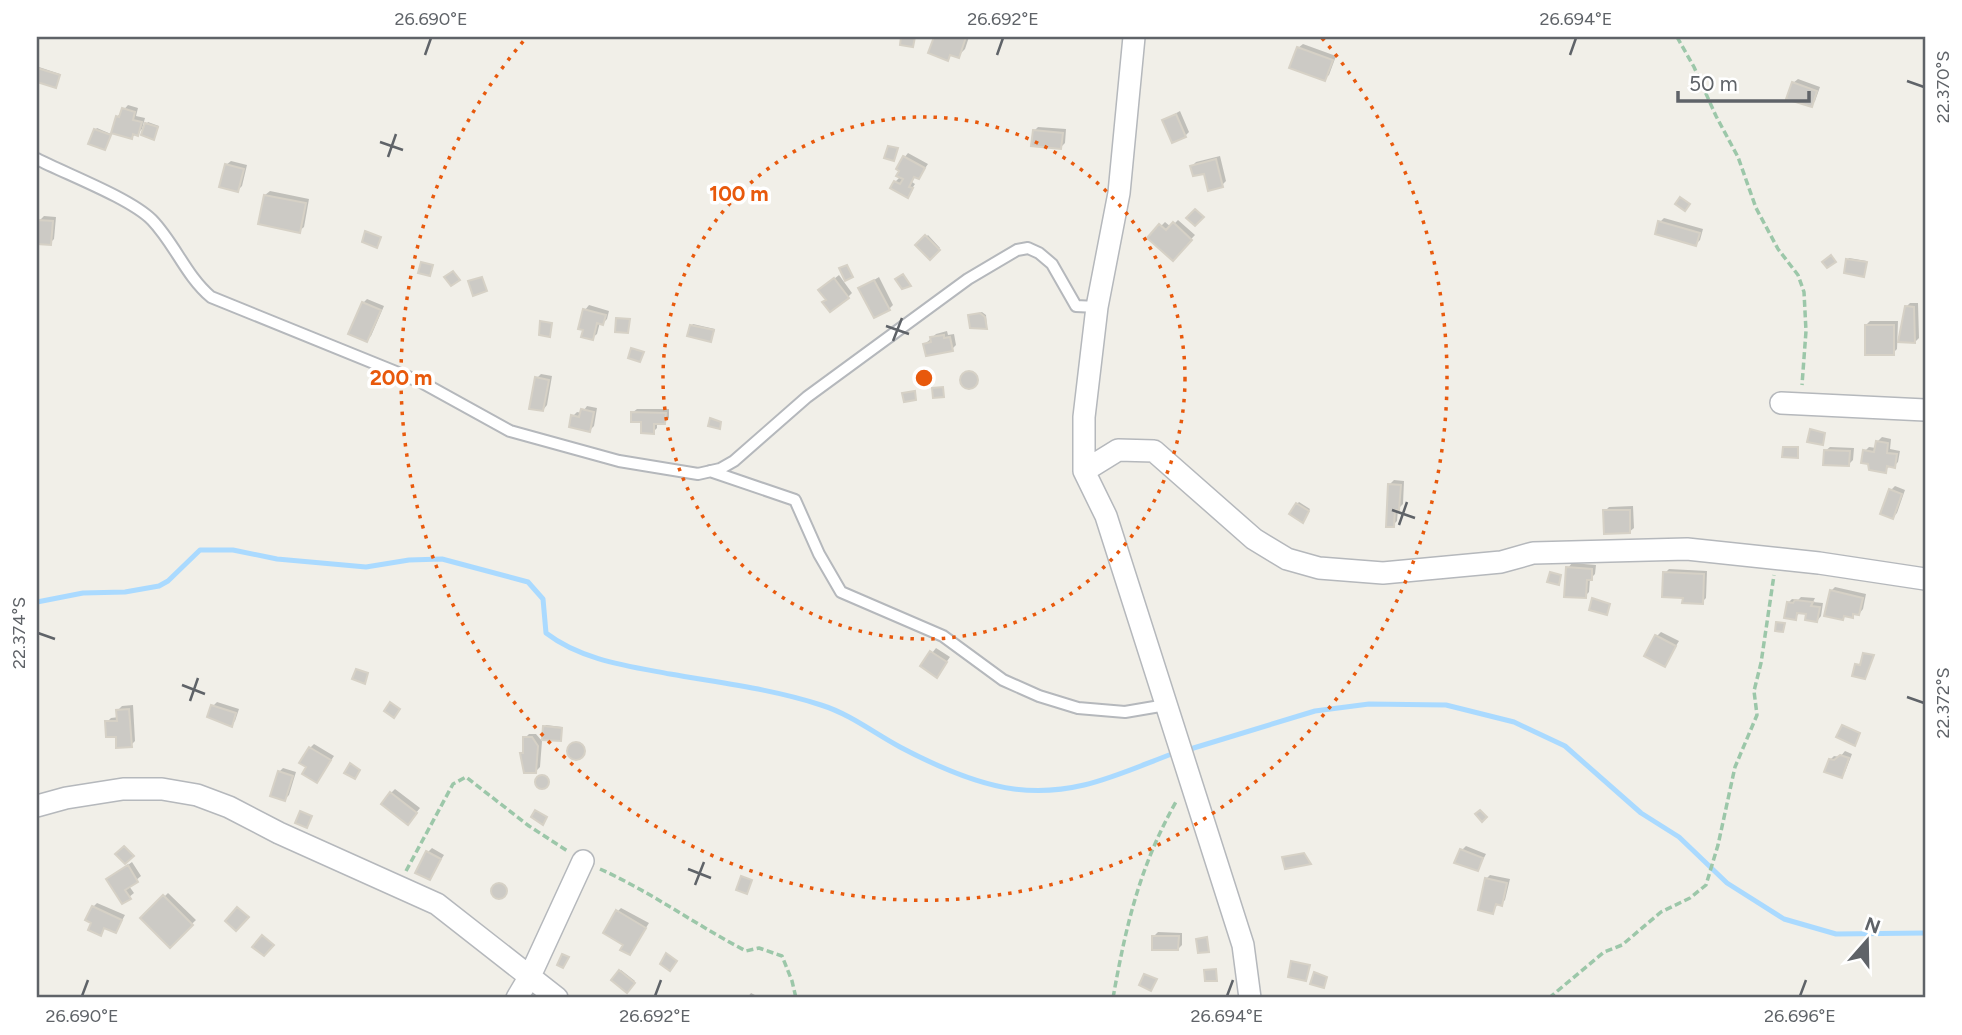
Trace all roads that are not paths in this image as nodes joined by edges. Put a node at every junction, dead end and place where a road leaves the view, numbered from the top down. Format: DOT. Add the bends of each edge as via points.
graph roads {
  1 [pos="1134,37"];
  2 [pos="37,159"];
  3 [pos="1097,307"];
  4 [pos="1791,404"];
  5 [pos="1925,410"];
  6 [pos="710,471"];
  7 [pos="1084,471"];
  8 [pos="1925,579"];
  9 [pos="1168,712"];
  10 [pos="37,806"];
  11 [pos="583,861"];
  12 [pos="530,976"];
  13 [pos="517,998"];
  14 [pos="557,998"];
  15 [pos="1250,998"];
  1 -- 3 [label="street" via="1118,193"];
  2 -- 6 [label="lane" via="149,218 197,286 211,297 423,383 510,431 620,461 698,474"];
  3 -- 6 [label="lane" via="1076,306 1052,264 1028,248 1017,250 968,279 807,397 734,461"];
  3 -- 7 [label="street" via="1084,417"];
  4 -- 5 [label="street"];
  6 -- 9 [label="lane" via="795,500 841,592 943,636 1003,680 1078,708"];
  7 -- 8 [label="street" via="1118,450 1154,451 1254,539 1287,559 1319,568 1383,573 1501,562 1533,553 1674,550"];
  7 -- 9 [label="street" via="1105,516"];
  9 -- 15 [label="street" via="1243,945"];
  10 -- 12 [label="street" via="123,789 197,794 437,904"];
  11 -- 12 [label="street"];
  12 -- 13 [label="street"];
  12 -- 14 [label="street"];
}
